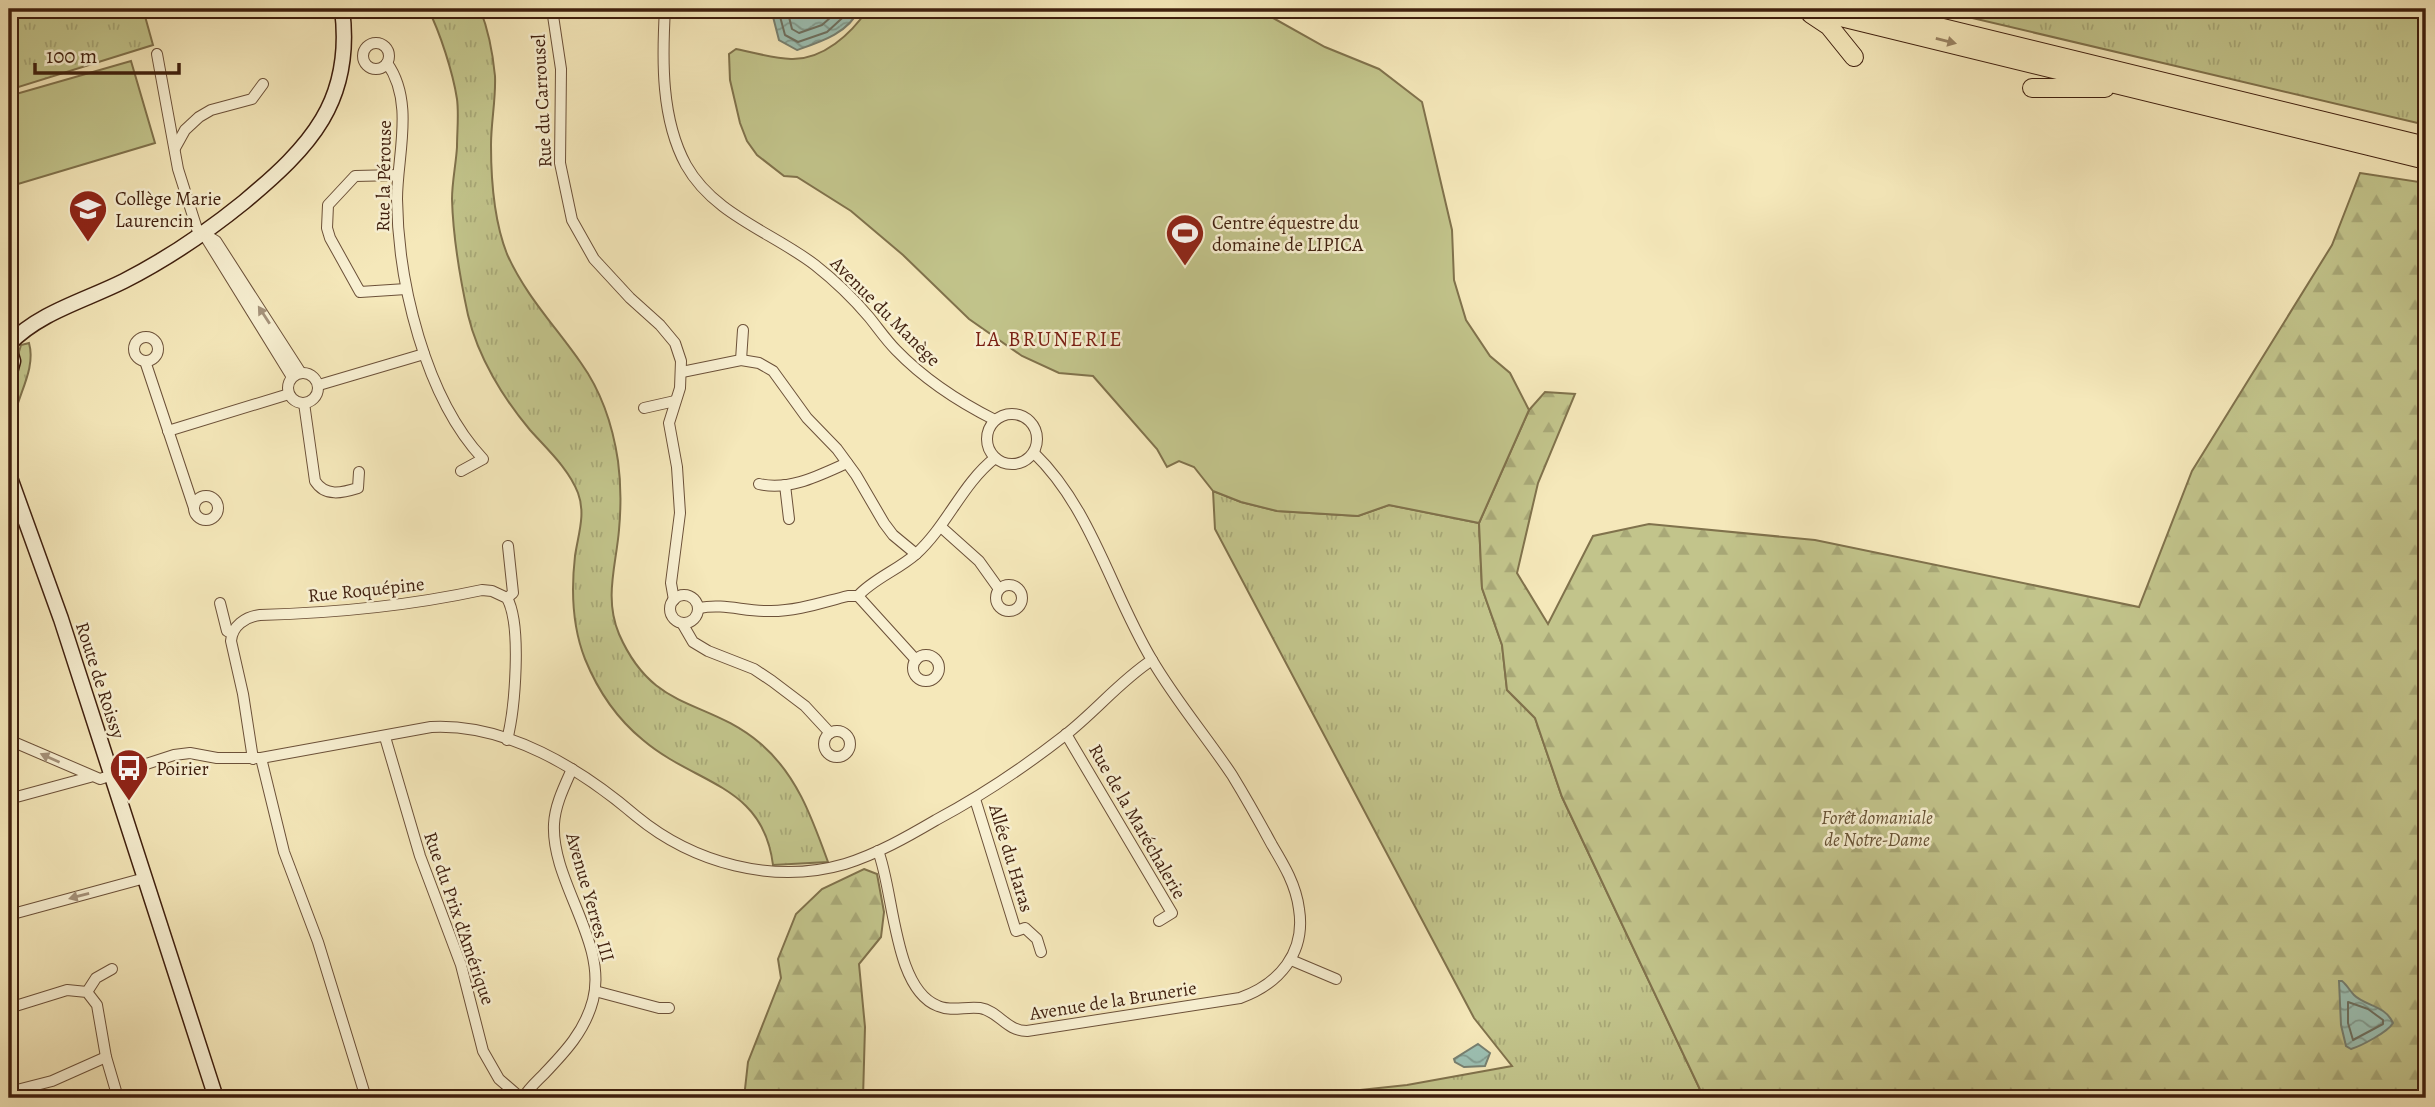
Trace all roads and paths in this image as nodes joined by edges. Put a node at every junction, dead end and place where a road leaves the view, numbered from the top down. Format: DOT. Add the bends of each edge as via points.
graph roads {
  1 [pos="342,9"];
  2 [pos="552,9"];
  3 [pos="665,9"];
  4 [pos="1802,9"];
  5 [pos="1808,9"];
  6 [pos="1865,9"];
  7 [pos="157,54"];
  8 [pos="1854,57"];
  9 [pos="387,63"];
  10 [pos="263,84"];
  11 [pos="2032,88"];
  12 [pos="2135,88"];
  13 [pos="169,125"];
  14 [pos="185,130"];
  15 [pos="2426,146"];
  16 [pos="175,148"];
  17 [pos="2426,160"];
  18 [pos="398,175"];
  19 [pos="203,233"];
  20 [pos="406,289"];
  21 [pos="743,330"];
  22 [pos="9,346"];
  23 [pos="424,354"];
  24 [pos="741,360"];
  25 [pos="145,361"];
  26 [pos="682,372"];
  27 [pos="296,375"];
  28 [pos="9,376"];
  29 [pos="319,385"];
  30 [pos="289,394"];
  31 [pos="674,401"];
  32 [pos="304,403"];
  33 [pos="644,408"];
  34 [pos="995,420"];
  35 [pos="168,431"];
  36 [pos="1034,453"];
  37 [pos="995,458"];
  38 [pos="847,463"];
  39 [pos="461,471"];
  40 [pos="359,472"];
  41 [pos="9,475"];
  42 [pos="759,484"];
  43 [pos="785,485"];
  44 [pos="194,508"];
  45 [pos="789,519"];
  46 [pos="941,527"];
  47 [pos="508,547"];
  48 [pos="916,554"];
  49 [pos="999,589"];
  50 [pos="858,596"];
  51 [pos="507,598"];
  52 [pos="674,600"];
  53 [pos="220,603"];
  54 [pos="699,608"];
  55 [pos="682,624"];
  56 [pos="232,633"];
  57 [pos="916,660"];
  58 [pos="1152,660"];
  59 [pos="830,733"];
  60 [pos="1066,734"];
  61 [pos="385,737"];
  62 [pos="9,740"];
  63 [pos="507,740"];
  64 [pos="257,758"];
  65 [pos="572,769"];
  66 [pos="112,776"];
  67 [pos="90,777"];
  68 [pos="9,799"];
  69 [pos="975,799"];
  70 [pos="878,851"];
  71 [pos="145,878"];
  72 [pos="9,915"];
  73 [pos="1159,921"];
  74 [pos="1041,952"];
  75 [pos="1291,960"];
  76 [pos="112,969"];
  77 [pos="1336,979"];
  78 [pos="595,991"];
  79 [pos="87,992"];
  80 [pos="9,1008"];
  81 [pos="669,1008"];
  82 [pos="106,1058"];
  83 [pos="9,1093"];
  84 [pos="118,1098"];
  85 [pos="216,1098"];
  86 [pos="366,1098"];
  87 [pos="522,1098"];
  1 -- 19 [label="main road" via="342,62 321,122 291,162"];
  2 -- 26 [label="street, Rue du Carrousel" via="561,69 560,163 572,220 594,258 675,343"];
  3 -- 34 [label="street, Avenue du Manège" via="668,110 676,142 693,176 727,211 816,266 919,371"];
  4 -- 8 [label="highway" via="1829,26"];
  5 -- 12 [label="highway, one-way"];
  6 -- 15 [label="highway"];
  7 -- 13 [label="street"];
  9 -- 18 [label="street, Rue la Pérouse" via="395,74 402,113"];
  10 -- 14 [label="street" via="252,99 211,110"];
  11 -- 12 [label="highway"];
  12 -- 17 [label="highway"];
  13 -- 14 [label="street"];
  13 -- 16 [label="street"];
  14 -- 16 [label="street"];
  16 -- 19 [label="street" via="197,229"];
  18 -- 20 [label="street, Rue la Pérouse" via="398,225"];
  18 -- 20 [label="street" via="355,176 328,205 327,228 360,292"];
  19 -- 22 [label="main road" via="132,276 36,321"];
  19 -- 27 [label="street" via="216,241"];
  20 -- 23 [label="street, Rue la Pérouse"];
  21 -- 24 [label="street"];
  22 -- 28 [label="main road" via="13,361"];
  23 -- 29 [label="street"];
  23 -- 39 [label="street, Rue la Pérouse" via="458,425 483,459"];
  24 -- 26 [label="street"];
  24 -- 38 [label="street" via="774,371"];
  25 -- 35 [label="street"];
  26 -- 31 [label="street"];
  27 -- 29 [label="street" via="314,377"];
  27 -- 30 [label="street" via="288,385"];
  29 -- 32 [label="street" via="314,400"];
  30 -- 32 [label="street"];
  30 -- 35 [label="street"];
  31 -- 33 [label="street"];
  31 -- 52 [label="street" via="669,423 680,513 671,583"];
  32 -- 40 [label="street" via="314,481 319,488 328,493 358,488"];
  34 -- 36 [label="street" via="1009,413 1031,421 1038,436"];
  34 -- 37 [label="street" via="987,435"];
  35 -- 44 [label="street"];
  36 -- 37 [label="street" via="1020,463"];
  36 -- 58 [label="street, Avenue de la Brunerie" via="1069,494"];
  37 -- 46 [label="street" via="978,474"];
  38 -- 43 [label="street"];
  38 -- 48 [label="street" via="893,535"];
  41 -- 66 [label="main road, Route de Roissy"];
  42 -- 43 [label="street"];
  43 -- 45 [label="street"];
  46 -- 48 [label="street"];
  46 -- 49 [label="street" via="979,561"];
  47 -- 51 [label="street" via="513,593"];
  48 -- 50 [label="street"];
  50 -- 54 [label="street" via="782,611 718,604"];
  50 -- 57 [label="street"];
  51 -- 56 [label="street, Rue Roquépine" via="482,590 368,609 251,616"];
  51 -- 63 [label="street" via="513,614 515,658"];
  52 -- 54 [label="street" via="682,595 691,597"];
  52 -- 55 [label="street" via="671,614"];
  53 -- 56 [label="street" via="227,631"];
  54 -- 55 [label="street" via="694,620"];
  55 -- 59 [label="street" via="693,642 772,681"];
  56 -- 64 [label="street"];
  58 -- 60 [label="street"];
  58 -- 75 [label="street, Avenue de la Brunerie" via="1245,797 1287,872 1300,915 1300,934"];
  60 -- 69 [label="street"];
  60 -- 73 [label="street, Rue de la Maréchalerie" via="1172,913"];
  61 -- 63 [label="street" via="447,726"];
  61 -- 64 [label="street"];
  61 -- 87 [label="street, Rue du Prix d'Amérique" via="420,856 461,965 483,1051 499,1079"];
  67 -- 62 [label="street, one-way"];
  63 -- 65 [label="street"];
  64 -- 66 [label="street" via="182,754"];
  64 -- 86 [label="street"];
  65 -- 70 [label="street" via="667,838 724,863 764,871 809,871"];
  65 -- 78 [label="street, Avenue Yerres III" via="556,808 554,841 592,956"];
  66 -- 67 [label="street"];
  66 -- 71 [label="main road, Route de Roissy"];
  67 -- 68 [label="street"];
  69 -- 70 [label="street"];
  69 -- 74 [label="street, Allée du Haras" via="1016,931 1025,929 1037,939"];
  70 -- 75 [label="street, Avenue de la Brunerie" via="902,953 919,994 944,1008 987,1010 1016,1030 1240,998 1266,987"];
  71 -- 72 [label="street, one-way"];
  71 -- 85 [label="main road, Route de Roissy"];
  75 -- 77 [label="street"];
  76 -- 79 [label="street" via="96,978"];
  78 -- 81 [label="street"];
  78 -- 87 [label="street, Avenue Yerres III" via="580,1033"];
  79 -- 80 [label="street" via="67,990"];
  79 -- 82 [label="street" via="97,1005"];
  82 -- 83 [label="street"];
  82 -- 84 [label="street"];
}
